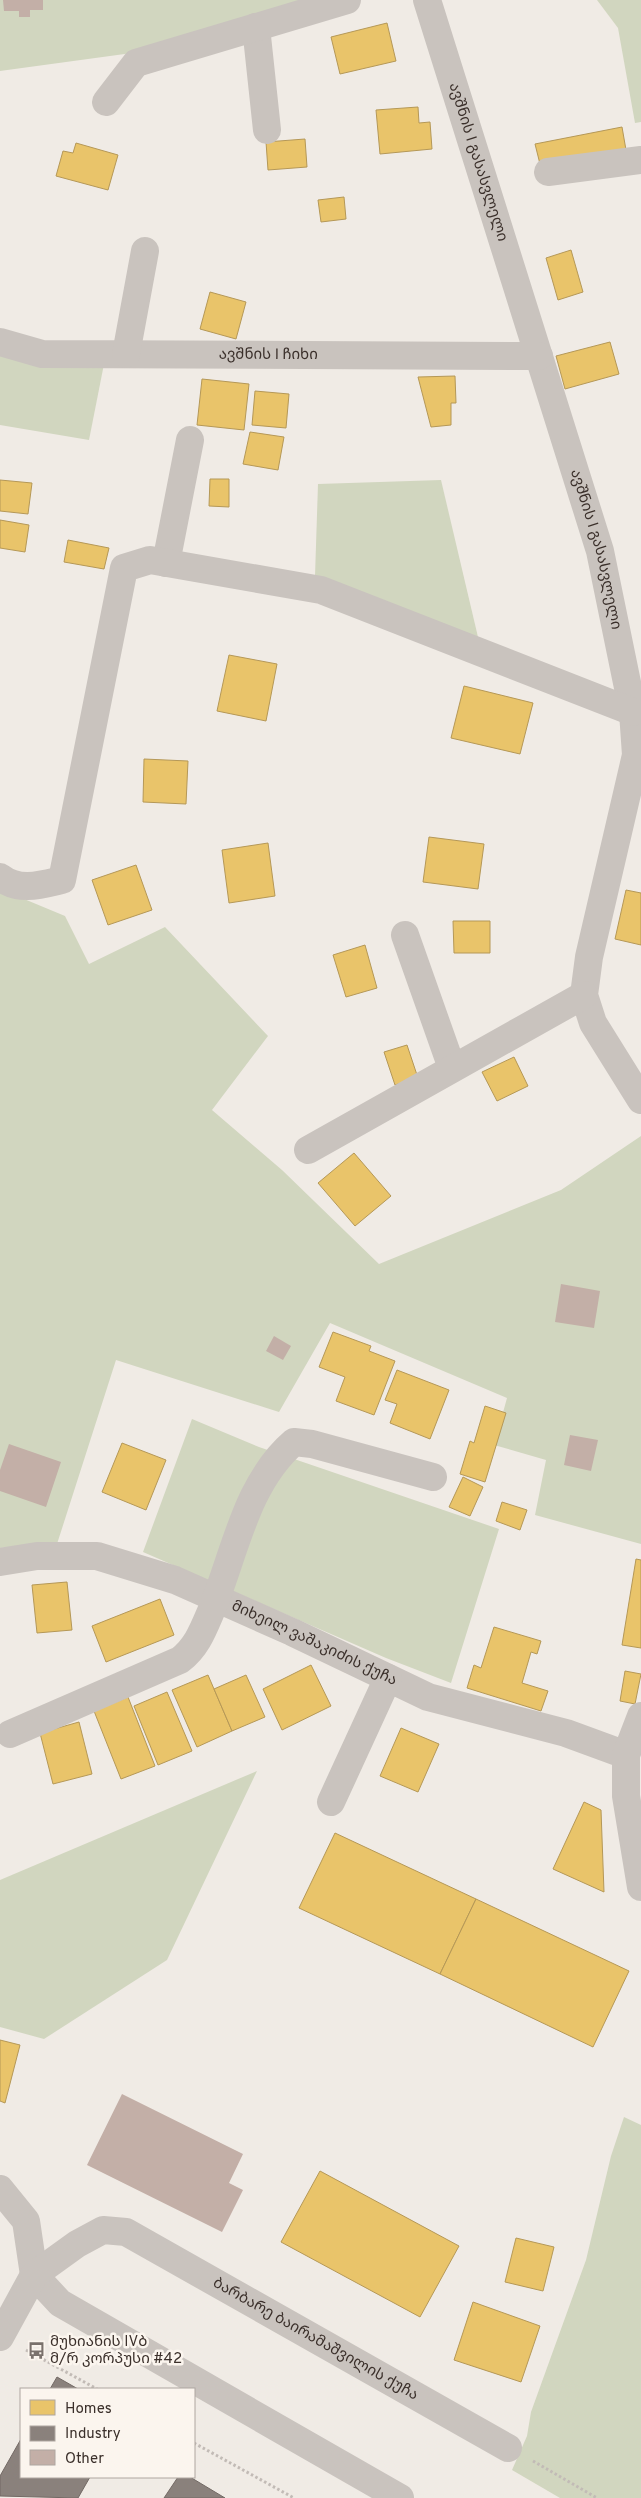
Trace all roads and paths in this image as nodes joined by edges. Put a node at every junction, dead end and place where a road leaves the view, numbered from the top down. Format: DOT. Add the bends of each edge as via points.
graph roads {
  1 [pos="347,0"];
  2 [pos="427,0"];
  3 [pos="256,27"];
  4 [pos="106,102"];
  5 [pos="268,130"];
  6 [pos="641,160"];
  7 [pos="548,172"];
  8 [pos="145,251"];
  9 [pos="0,342"];
  10 [pos="126,354"];
  11 [pos="539,356"];
  12 [pos="190,440"];
  13 [pos="166,562"];
  14 [pos="633,669"];
  15 [pos="633,712"];
  16 [pos="2,881"];
  17 [pos="405,935"];
  18 [pos="584,995"];
  19 [pos="452,1068"];
  20 [pos="641,1100"];
  21 [pos="308,1150"];
  22 [pos="433,1477"];
  23 [pos="0,1562"];
  24 [pos="216,1599"];
  25 [pos="388,1678"];
  26 [pos="641,1716"];
  27 [pos="10,1734"];
  28 [pos="626,1755"];
  29 [pos="331,1802"];
  30 [pos="641,1887"];
  31 [pos="0,2189"];
  32 [pos="34,2275"];
  33 [pos="1,2337"];
  34 [pos="95,2388"];
  35 [pos="195,2444"];
  36 [pos="508,2448"];
  37 [pos="294,2498"];
  38 [pos="400,2498"];
  39 [pos="597,2498"];
  1 -- 3 [label="street"];
  2 -- 11 [label="street, ავშნის I გასასვლელი"];
  3 -- 4 [label="street" via="136,63"];
  3 -- 5 [label="street"];
  6 -- 7 [label="street"];
  8 -- 10 [label="street"];
  9 -- 10 [label="street, ავშნის I ჩიხი" via="42,354"];
  10 -- 11 [label="street, ავშნის I ჩიხი"];
  11 -- 14 [label="street, ავშნის I გასასვლელი"];
  12 -- 13 [label="street"];
  13 -- 15 [label="street" via="321,590"];
  13 -- 16 [label="street" via="150,560 124,568 62,880 27,888"];
  14 -- 15 [label="street, ავშნის I გასასვლელი"];
  15 -- 18 [label="street, ავშნის I გასასვლელი" via="636,755 589,957"];
  17 -- 19 [label="street"];
  18 -- 19 [label="street"];
  18 -- 20 [label="street, ავშნის I გასასვლელი" via="593,1023"];
  19 -- 21 [label="street"];
  22 -- 24 [label="street" via="294,1442 284,1450 254,1495"];
  23 -- 24 [label="street, მიხეილ ვაშაკიძის ქუჩა" via="37,1556 97,1556 175,1580"];
  24 -- 25 [label="street, მიხეილ ვაშაკიძის ქუჩა"];
  24 -- 27 [label="street" via="193,1650 180,1660"];
  25 -- 28 [label="street, მიხეილ ვაშაკიძის ქუჩა" via="428,1697 566,1733"];
  25 -- 29 [label="street"];
  26 -- 28 [label="street"];
  28 -- 30 [label="street" via="626,1796"];
  31 -- 32 [label="street" via="26,2221"];
  32 -- 33 [label="street"];
  32 -- 36 [label="street, ბარბარე ბაირამაშვილის ქუჩა" via="103,2230 126,2232"];
  32 -- 38 [label="street" via="60,2303"];
  33 -- 34 [label="path"];
  35 -- 37 [label="path"];
  36 -- 39 [label="path"];
}
